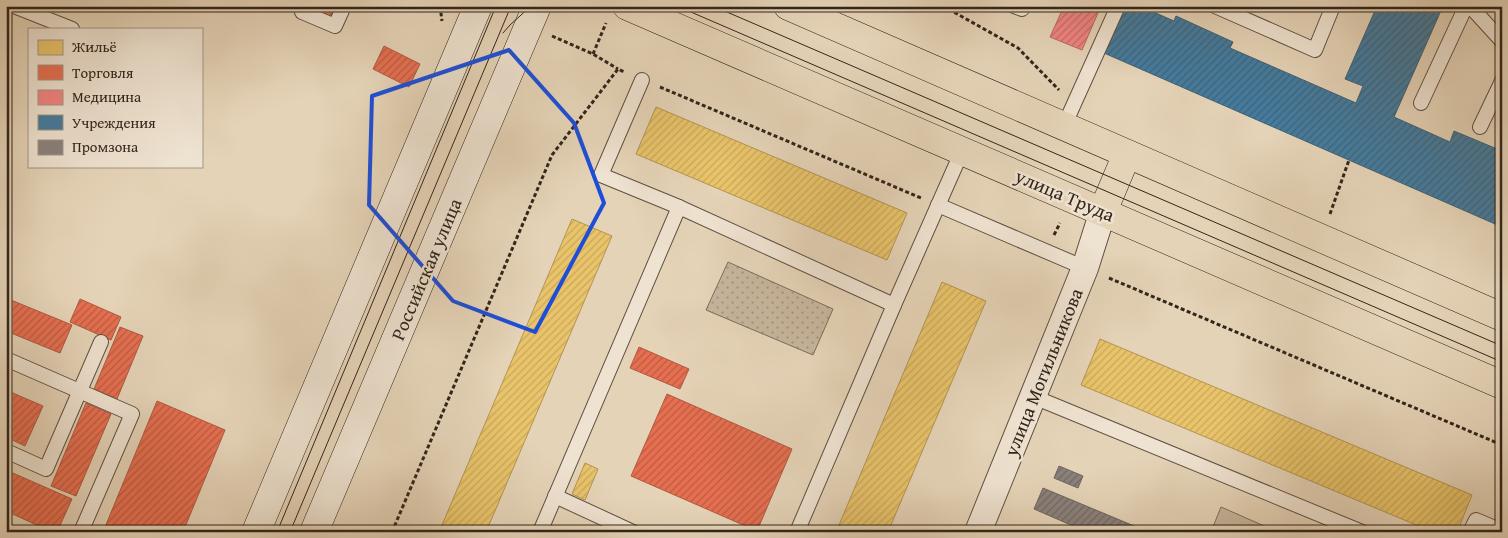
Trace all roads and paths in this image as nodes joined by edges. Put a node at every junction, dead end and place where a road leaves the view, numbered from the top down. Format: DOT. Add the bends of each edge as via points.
graph roads {
  1 [pos="14,6"];
  2 [pos="344,6"];
  3 [pos="478,6"];
  4 [pos="536,6"];
  5 [pos="788,6"];
  6 [pos="1014,6"];
  7 [pos="1023,6"];
  8 [pos="1118,6"];
  9 [pos="1215,6"];
  10 [pos="1333,6"];
  11 [pos="1466,6"];
  12 [pos="1470,6"];
  13 [pos="302,12"];
  14 [pos="617,14"];
  15 [pos="69,28"];
  16 [pos="1502,41"];
  17 [pos="618,69"];
  18 [pos="642,80"];
  19 [pos="1502,81"];
  20 [pos="1421,103"];
  21 [pos="1064,126"];
  22 [pos="1480,127"];
  23 [pos="962,151"];
  24 [pos="1127,154"];
  25 [pos="1349,160"];
  26 [pos="938,205"];
  27 [pos="679,207"];
  28 [pos="1103,211"];
  29 [pos="1328,219"];
  30 [pos="1085,268"];
  31 [pos="894,305"];
  32 [pos="1502,317"];
  33 [pos="101,342"];
  34 [pos="6,358"];
  35 [pos="1502,385"];
  36 [pos="80,392"];
  37 [pos="1034,397"];
  38 [pos="1502,445"];
  39 [pos="6,451"];
  40 [pos="555,496"];
  41 [pos="981,531"];
  42 [pos="1502,531"];
  43 [pos="81,532"];
  44 [pos="256,532"];
  45 [pos="314,532"];
  46 [pos="392,532"];
  47 [pos="540,532"];
  48 [pos="633,532"];
  49 [pos="797,532"];
  50 [pos="1362,532"];
  51 [pos="1470,532"];
  1 -- 15 [label="lane"];
  2 -- 13 [label="lane" via="335,26"];
  3 -- 44 [label="main road"];
  4 -- 45 [label="main road, Российская улица"];
  5 -- 21 [label="main road"];
  6 -- 7 [label="lane" via="1022,9"];
  8 -- 21 [label="lane"];
  9 -- 10 [label="lane" via="1315,50"];
  11 -- 20 [label="lane"];
  12 -- 16 [label="lane"];
  14 -- 17 [label="path" via="593,54"];
  14 -- 23 [label="main road, улица Труда"];
  17 -- 18 [label="path"];
  17 -- 46 [label="path" via="552,155"];
  18 -- 26 [label="path"];
  18 -- 27 [label="lane" via="601,175"];
  19 -- 22 [label="lane"];
  21 -- 24 [label="main road"];
  23 -- 26 [label="lane"];
  23 -- 28 [label="main road, улица Труда"];
  24 -- 28 [label="main road"];
  24 -- 32 [label="main road"];
  25 -- 29 [label="path"];
  26 -- 30 [label="lane"];
  26 -- 31 [label="lane"];
  27 -- 31 [label="lane"];
  27 -- 40 [label="lane"];
  28 -- 30 [label="street, улица Могильникова"];
  28 -- 35 [label="main road, улица Труда"];
  30 -- 37 [label="street, улица Могильникова"];
  30 -- 38 [label="path"];
  31 -- 49 [label="lane"];
  33 -- 36 [label="lane"];
  34 -- 36 [label="lane"];
  36 -- 39 [label="lane" via="46,469"];
  36 -- 43 [label="lane" via="132,414"];
  37 -- 41 [label="street, улица Могильникова"];
  37 -- 50 [label="lane"];
  40 -- 47 [label="lane"];
  40 -- 48 [label="lane"];
  42 -- 51 [label="lane" via="1476,520"];
}
